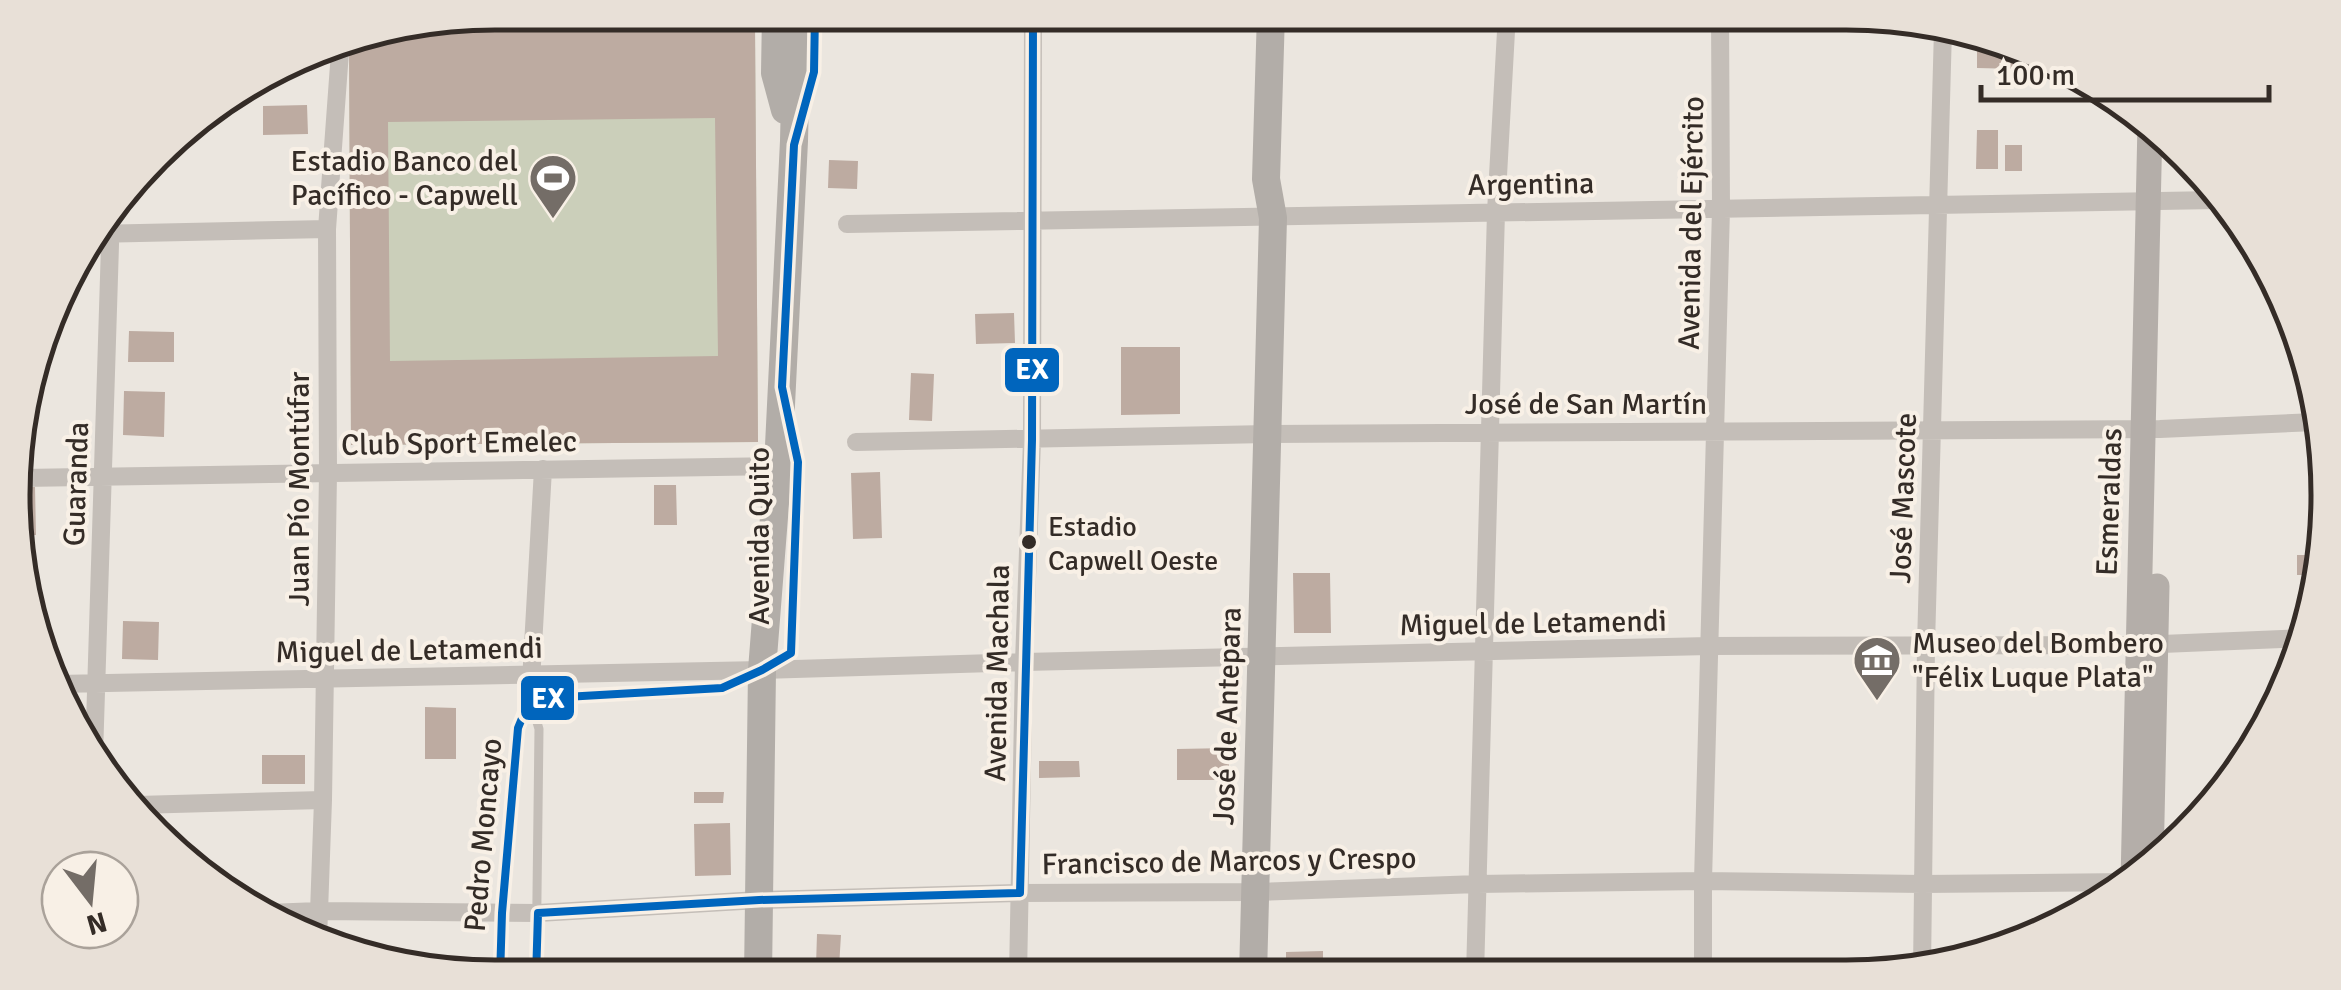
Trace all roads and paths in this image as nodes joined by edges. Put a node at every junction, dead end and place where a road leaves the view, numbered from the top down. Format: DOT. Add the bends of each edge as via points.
graph roads {
  1 [pos="776,30"];
  2 [pos="797,30"];
  3 [pos="815,30"];
  4 [pos="1033,30"];
  5 [pos="1270,30"];
  6 [pos="1286,30"];
  7 [pos="1506,30"];
  8 [pos="1720,30"];
  9 [pos="1943,40"];
  10 [pos="340,57"];
  11 [pos="794,143"];
  12 [pos="2152,144"];
  13 [pos="2162,153"];
  14 [pos="2206,200"];
  15 [pos="2156,202"];
  16 [pos="1939,206"];
  17 [pos="1721,209"];
  18 [pos="1496,212"];
  19 [pos="1273,218"];
  20 [pos="1033,221"];
  21 [pos="846,224"];
  22 [pos="327,229"];
  23 [pos="110,234"];
  24 [pos="102,246"];
  25 [pos="782,387"];
  26 [pos="2305,422"];
  27 [pos="2152,429"];
  28 [pos="1932,430"];
  29 [pos="1715,431"];
  30 [pos="1490,432"];
  31 [pos="1268,434"];
  32 [pos="1032,440"];
  33 [pos="856,442"];
  34 [pos="778,466"];
  35 [pos="543,469"];
  36 [pos="328,473"];
  37 [pos="104,476"];
  38 [pos="31,478"];
  39 [pos="2288,639"];
  40 [pos="1926,645"];
  41 [pos="2147,645"];
  42 [pos="1710,646"];
  43 [pos="1483,652"];
  44 [pos="1262,657"];
  45 [pos="1024,662"];
  46 [pos="762,670"];
  47 [pos="531,675"];
  48 [pos="324,678"];
  49 [pos="97,683"];
  50 [pos="70,684"];
  51 [pos="530,699"];
  52 [pos="95,733"];
  53 [pos="323,800"];
  54 [pos="148,805"];
  55 [pos="2151,847"];
  56 [pos="2133,861"];
  57 [pos="1703,881"];
  58 [pos="2104,882"];
  59 [pos="1478,884"];
  60 [pos="1922,884"];
  61 [pos="1020,892"];
  62 [pos="1254,892"];
  63 [pos="759,900"];
  64 [pos="319,911"];
  65 [pos="289,912"];
  66 [pos="502,913"];
  67 [pos="538,913"];
  68 [pos="318,926"];
  69 [pos="1922,954"];
  70 [pos="501,960"];
  71 [pos="537,960"];
  72 [pos="758,960"];
  73 [pos="1018,960"];
  74 [pos="1253,960"];
  75 [pos="1475,960"];
  76 [pos="1703,960"];
  1 -- 11 [label="main road, Avenida Quito" via="775,72"];
  2 -- 11 [label="main road, Avenida Quito"];
  3 -- 11 [label="lane, Avenida Quito" via="814,72"];
  4 -- 20 [label="street, Avenida Machala"];
  5 -- 19 [label="main road, José de Antepara" via="1266,179"];
  6 -- 19 [label="main road, José de Antepara" via="1282,179"];
  7 -- 18 [label="street"];
  8 -- 17 [label="street, Avenida del Ejército"];
  9 -- 16 [label="street, José Mascote"];
  10 -- 22 [label="street, Juan Pío Montúfar"];
  11 -- 25 [label="main road, Avenida Quito"];
  12 -- 15 [label="main road, Esmeraldas"];
  13 -- 15 [label="main road, Esmeraldas"];
  14 -- 15 [label="street, Argentina"];
  15 -- 16 [label="street, Argentina"];
  15 -- 27 [label="main road, Esmeraldas"];
  16 -- 17 [label="street, Argentina"];
  16 -- 28 [label="street, José Mascote"];
  17 -- 18 [label="street, Argentina"];
  17 -- 29 [label="street, Avenida del Ejército"];
  18 -- 19 [label="street, Argentina"];
  18 -- 30 [label="street"];
  19 -- 20 [label="street, Argentina"];
  19 -- 31 [label="main road, José de Antepara"];
  20 -- 21 [label="street, Argentina"];
  20 -- 32 [label="street, Avenida Machala"];
  22 -- 23 [label="street"];
  22 -- 36 [label="street, Juan Pío Montúfar"];
  24 -- 37 [label="street, Guaranda"];
  25 -- 34 [label="main road, Avenida Quito"];
  25 -- 46 [label="lane, Avenida Quito" via="798,462 791,653"];
  26 -- 27 [label="street, José de San Martín"];
  27 -- 28 [label="street, José de San Martín"];
  27 -- 41 [label="main road, Esmeraldas"];
  28 -- 29 [label="street, José de San Martín"];
  28 -- 40 [label="street, José Mascote"];
  29 -- 30 [label="street, José de San Martín"];
  29 -- 42 [label="street, Avenida del Ejército"];
  30 -- 31 [label="street, José de San Martín"];
  30 -- 43 [label="street"];
  31 -- 32 [label="street, José de San Martín"];
  31 -- 44 [label="main road, José de Antepara"];
  32 -- 33 [label="street, José de San Martín"];
  32 -- 45 [label="street, Avenida Machala"];
  34 -- 35 [label="street, Club Sport Emelec"];
  34 -- 46 [label="main road, Avenida Quito"];
  35 -- 36 [label="street, Club Sport Emelec"];
  35 -- 47 [label="street, Pedro Moncayo"];
  36 -- 37 [label="street, Club Sport Emelec"];
  36 -- 48 [label="street, Juan Pío Montúfar"];
  37 -- 38 [label="street, Club Sport Emelec"];
  37 -- 49 [label="street, Guaranda"];
  39 -- 41 [label="street, Miguel de Letamendi"];
  40 -- 41 [label="street, Miguel de Letamendi"];
  40 -- 42 [label="street, Miguel de Letamendi"];
  40 -- 60 [label="street, José Mascote"];
  41 -- 55 [label="main road, Esmeraldas"];
  41 -- 56 [label="main road, Esmeraldas"];
  42 -- 43 [label="street, Miguel de Letamendi"];
  42 -- 57 [label="street, Avenida del Ejército"];
  43 -- 44 [label="street, Miguel de Letamendi"];
  43 -- 59 [label="street"];
  44 -- 45 [label="street, Miguel de Letamendi"];
  44 -- 62 [label="main road, José de Antepara"];
  45 -- 46 [label="street, Miguel de Letamendi"];
  45 -- 61 [label="street, Avenida Machala"];
  46 -- 47 [label="street, Miguel de Letamendi"];
  46 -- 51 [label="lane, Miguel de Letamendi" via="722,688"];
  46 -- 63 [label="main road, Avenida Quito"];
  47 -- 48 [label="street, Miguel de Letamendi"];
  47 -- 51 [label="street, Pedro Moncayo"];
  48 -- 49 [label="street, Miguel de Letamendi"];
  48 -- 53 [label="street, Juan Pío Montúfar"];
  49 -- 50 [label="street, Miguel de Letamendi"];
  49 -- 52 [label="street, Guaranda"];
  51 -- 66 [label="lane, Pedro Moncayo" via="518,728"];
  51 -- 67 [label="lane, Pedro Moncayo" via="539,729"];
  53 -- 54 [label="street"];
  53 -- 64 [label="street, Juan Pío Montúfar"];
  57 -- 59 [label="street, Francisco de Marcos y Crespo"];
  57 -- 60 [label="street, Francisco de Marcos y Crespo"];
  57 -- 76 [label="street, Avenida del Ejército"];
  58 -- 60 [label="street, Francisco de Marcos y Crespo"];
  59 -- 62 [label="street, Francisco de Marcos y Crespo"];
  59 -- 75 [label="street"];
  60 -- 69 [label="street, José Mascote"];
  61 -- 62 [label="street, Francisco de Marcos y Crespo"];
  61 -- 63 [label="street, Francisco de Marcos y Crespo"];
  61 -- 73 [label="street, Avenida Machala"];
  62 -- 74 [label="main road, José de Antepara"];
  63 -- 67 [label="street, Francisco de Marcos y Crespo"];
  63 -- 72 [label="main road, Avenida Quito"];
  64 -- 65 [label="street, Francisco de Marcos y Crespo"];
  64 -- 66 [label="street, Francisco de Marcos y Crespo"];
  64 -- 68 [label="street, Juan Pío Montúfar"];
  66 -- 67 [label="street, Francisco de Marcos y Crespo"];
  66 -- 70 [label="lane, Pedro Moncayo"];
  67 -- 71 [label="lane, Pedro Moncayo"];
}
